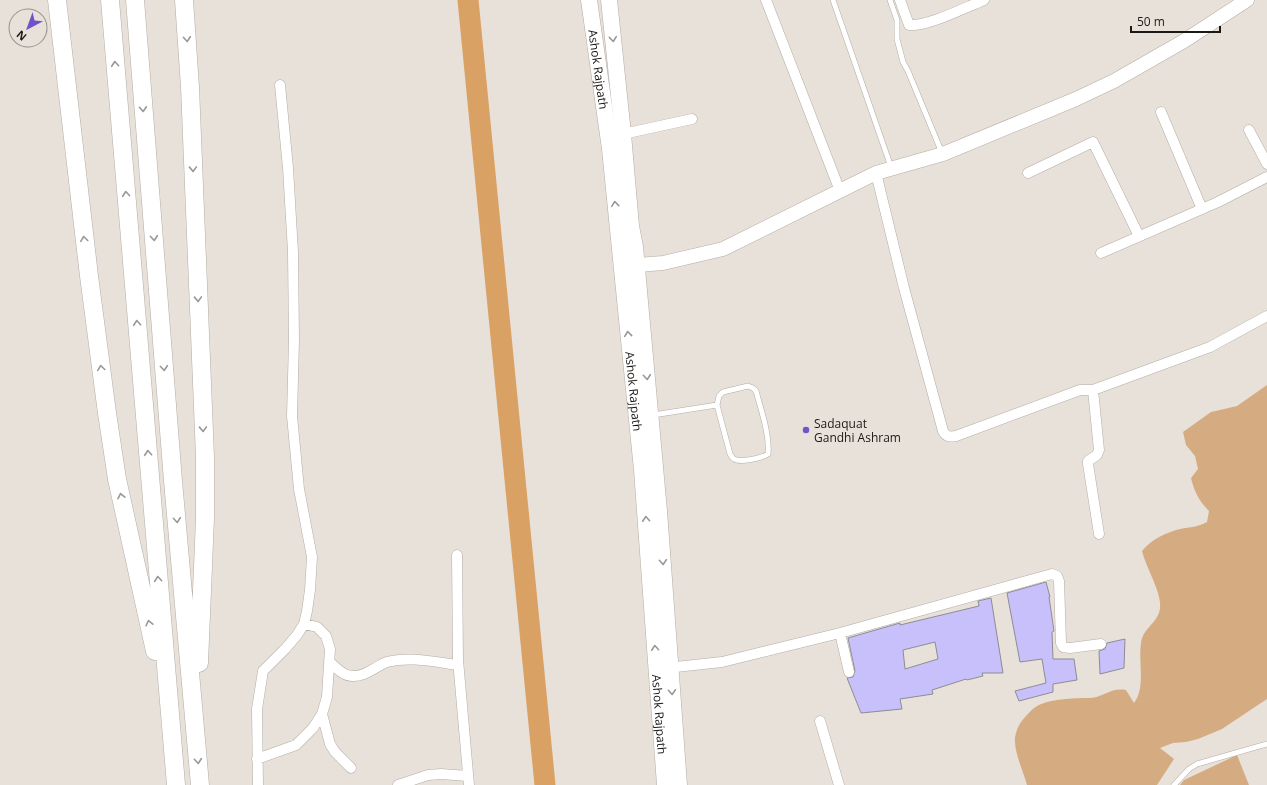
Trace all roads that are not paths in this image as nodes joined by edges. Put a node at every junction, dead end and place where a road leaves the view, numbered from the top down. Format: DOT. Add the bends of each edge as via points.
graph roads {
  1 [pos="57,0"];
  2 [pos="110,0"];
  3 [pos="135,0"];
  4 [pos="184,0"];
  5 [pos="589,0"];
  6 [pos="609,0"];
  7 [pos="766,0"];
  8 [pos="832,0"];
  9 [pos="890,0"];
  10 [pos="900,0"];
  11 [pos="984,0"];
  12 [pos="1247,0"];
  13 [pos="280,85"];
  14 [pos="1162,112"];
  15 [pos="692,118"];
  16 [pos="1250,130"];
  17 [pos="623,134"];
  18 [pos="943,154"];
  19 [pos="1267,164"];
  20 [pos="891,168"];
  21 [pos="876,173"];
  22 [pos="1028,173"];
  23 [pos="1267,177"];
  24 [pos="840,191"];
  25 [pos="1202,208"];
  26 [pos="1139,236"];
  27 [pos="1101,253"];
  28 [pos="629,266"];
  29 [pos="1267,316"];
  30 [pos="1093,390"];
  31 [pos="717,405"];
  32 [pos="643,416"];
  33 [pos="1099,534"];
  34 [pos="457,555"];
  35 [pos="304,624"];
  36 [pos="840,634"];
  37 [pos="1101,644"];
  38 [pos="329,661"];
  39 [pos="458,665"];
  40 [pos="663,668"];
  41 [pos="849,672"];
  42 [pos="322,714"];
  43 [pos="170,716"];
  44 [pos="820,721"];
  45 [pos="197,740"];
  46 [pos="1267,744"];
  47 [pos="257,759"];
  48 [pos="351,768"];
  49 [pos="469,780"];
  50 [pos="176,785"];
  51 [pos="200,785"];
  52 [pos="258,785"];
  53 [pos="398,785"];
  54 [pos="665,785"];
  55 [pos="678,785"];
  56 [pos="839,785"];
  57 [pos="1174,785"];
  43 -- 1 [label="highway, one-way" via="117,479 88,276"];
  43 -- 2 [label="highway, one-way"];
  3 -- 45 [label="highway, one-way" via="173,481"];
  4 -- 45 [label="highway, one-way" via="190,87 205,457"];
  28 -- 5 [label="main road, Ashok Rajpath, one-way"];
  6 -- 17 [label="main road, Ashok Rajpath, one-way"];
  7 -- 24 [label="street"];
  8 -- 20 [label="lane"];
  9 -- 18 [label="lane" via="897,20 897,39 903,62"];
  10 -- 11 [label="street" via="910,25 916,26"];
  12 -- 18 [label="street" via="1184,42 1114,81"];
  13 -- 35 [label="street" via="293,252 292,416 299,490 312,556"];
  14 -- 25 [label="street"];
  15 -- 17 [label="street"];
  16 -- 19 [label="street"];
  17 -- 28 [label="main road, Ashok Rajpath" via="635,247"];
  18 -- 20 [label="street"];
  20 -- 21 [label="street"];
  21 -- 24 [label="street"];
  21 -- 30 [label="street" via="904,288 945,436 956,436 1080,390"];
  22 -- 26 [label="street" via="1093,142"];
  23 -- 25 [label="street"];
  24 -- 28 [label="street" via="723,249 663,263"];
  25 -- 26 [label="street"];
  26 -- 27 [label="street"];
  28 -- 32 [label="main road, Ashok Rajpath"];
  29 -- 30 [label="street" via="1210,347"];
  30 -- 33 [label="street" via="1099,450 1088,464"];
  31 -- 31 [label="lane" via="723,392 748,386 753,388 764,420 768,454 750,460 733,459"];
  31 -- 32 [label="lane"];
  32 -- 40 [label="main road, Ashok Rajpath" via="659,511"];
  34 -- 39 [label="street"];
  35 -- 38 [label="street" via="317,627 326,636 330,649"];
  35 -- 47 [label="street" via="297,636 263,671 257,709"];
  36 -- 37 [label="street" via="1052,574 1057,576 1059,581 1063,647"];
  36 -- 40 [label="street" via="722,662"];
  36 -- 41 [label="street"];
  38 -- 39 [label="street" via="340,671 353,676 386,663 409,659"];
  38 -- 42 [label="street" via="327,696"];
  39 -- 49 [label="street"];
  40 -- 54 [label="main road, Ashok Rajpath"];
  40 -- 55 [label="main road, Ashok Rajpath, one-way"];
  42 -- 47 [label="street" via="313,728 296,745"];
  42 -- 48 [label="street" via="330,744"];
  43 -- 50 [label="highway"];
  44 -- 56 [label="street"];
  45 -- 51 [label="highway, one-way"];
  46 -- 57 [label="lane" via="1197,764"];
  47 -- 52 [label="street"];
  49 -- 53 [label="street" via="441,774 428,775"];
}
